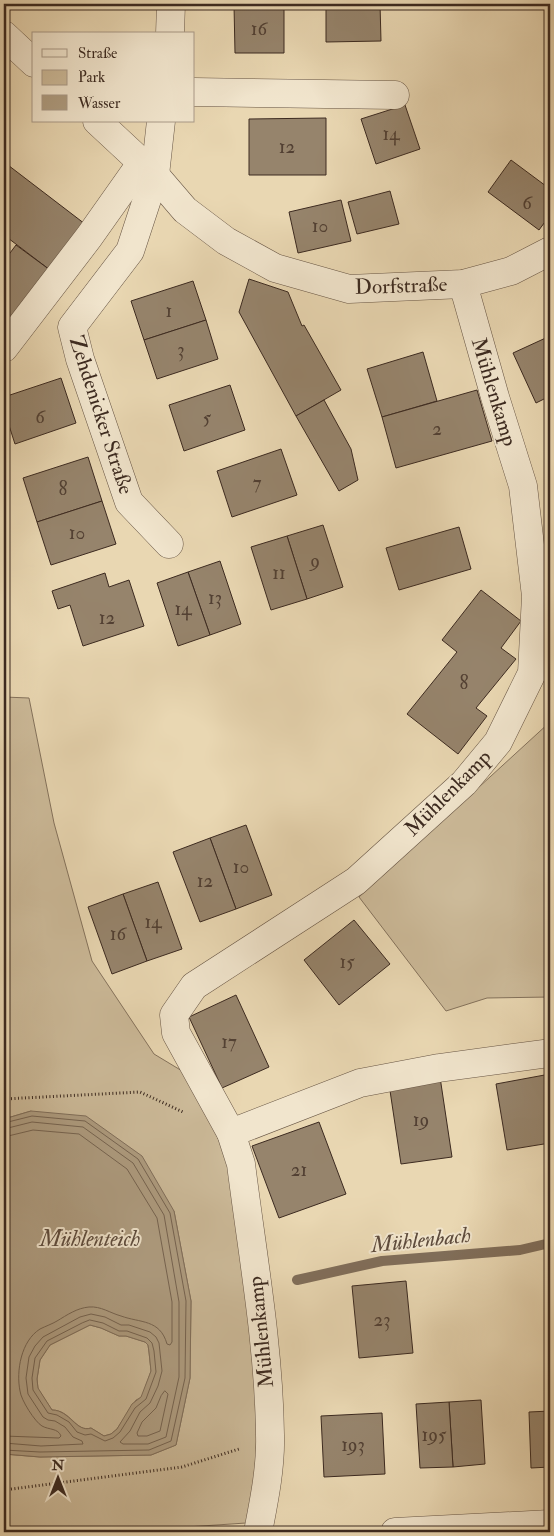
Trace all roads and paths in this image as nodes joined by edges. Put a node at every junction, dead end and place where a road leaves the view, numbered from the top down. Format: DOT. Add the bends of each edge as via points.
graph roads {
  1 [pos="171,4"];
  2 [pos="170,32"];
  3 [pos="4,36"];
  4 [pos="32,61"];
  5 [pos="195,92"];
  6 [pos="395,95"];
  7 [pos="98,122"];
  8 [pos="161,122"];
  9 [pos="148,169"];
  10 [pos="550,251"];
  11 [pos="463,284"];
  12 [pos="4,348"];
  13 [pos="169,544"];
  14 [pos="550,1053"];
  15 [pos="4,1099"];
  16 [pos="231,1133"];
  17 [pos="270,1436"];
  18 [pos="4,1490"];
  19 [pos="550,1524"];
  20 [pos="258,1532"];
  21 [pos="397,1532"];
  1 -- 2 [label="street"];
  3 -- 4 [label="street"];
  5 -- 6 [label="street"];
  7 -- 9 [label="street, Dorfstraße"];
  8 -- 9 [label="street"];
  9 -- 11 [label="street, Dorfstraße" via="185,210 226,241 275,268 349,289"];
  9 -- 12 [label="street" via="88,236"];
  9 -- 13 [label="street, Zehdenicker Straße" via="130,252 72,327 129,502"];
  10 -- 11 [label="street, Dorfstraße" via="511,271"];
  11 -- 16 [label="street, Mühlenkamp" via="523,486 536,596 532,673 498,742 464,783 356,881 194,986 174,1015 176,1033"];
  14 -- 16 [label="street" via="360,1083"];
  15 -- 16 [label="path" via="140,1092"];
  16 -- 17 [label="street, Mühlenkamp" via="242,1174 266,1362"];
  17 -- 18 [label="path" via="182,1467"];
  17 -- 20 [label="street, Mühlenkamp"];
  19 -- 21 [label="street"];
}
